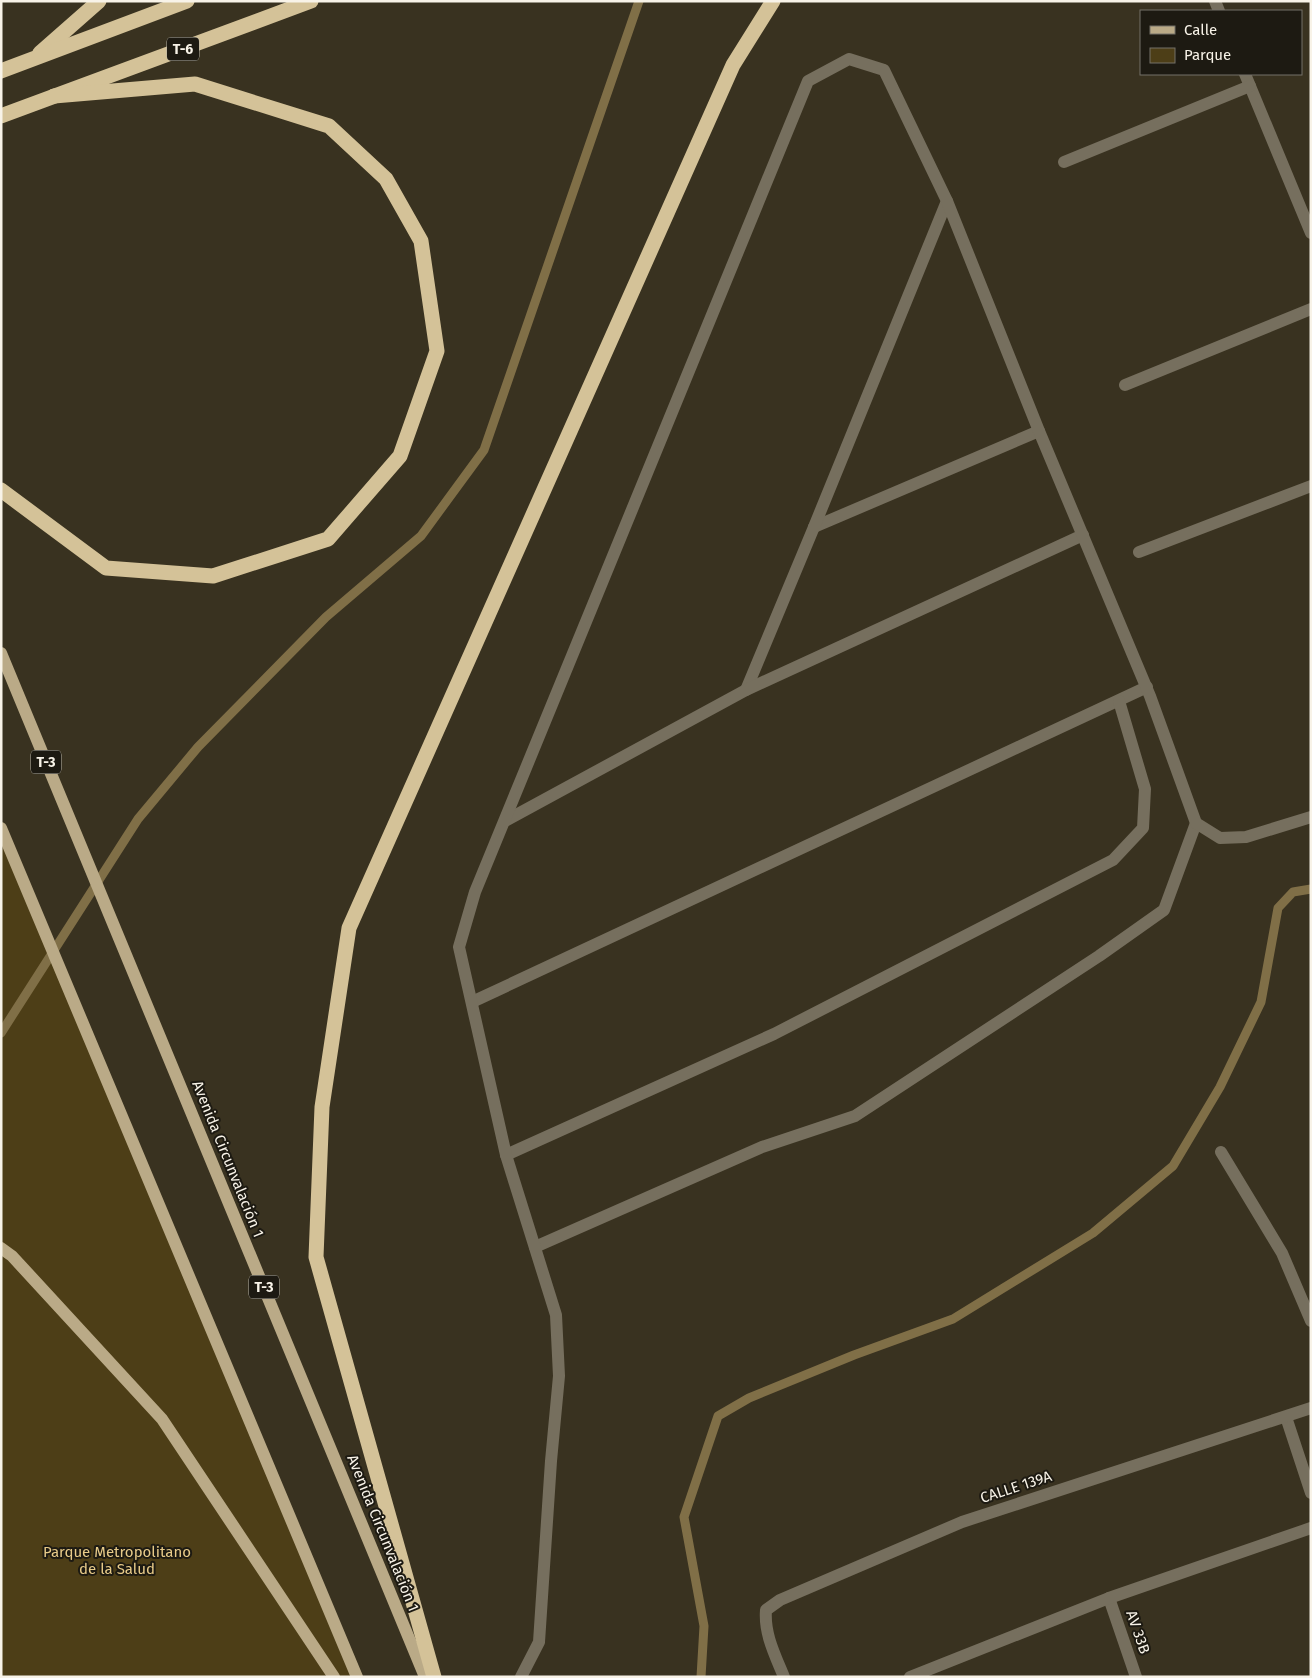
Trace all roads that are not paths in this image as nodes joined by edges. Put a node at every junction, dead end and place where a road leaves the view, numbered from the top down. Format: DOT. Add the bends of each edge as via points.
graph roads {
  1 [pos="99,1"];
  2 [pos="187,1"];
  3 [pos="311,1"];
  4 [pos="773,1"];
  5 [pos="34,59"];
  6 [pos="1,71"];
  7 [pos="1245,75"];
  8 [pos="1250,86"];
  9 [pos="54,96"];
  10 [pos="1,116"];
  11 [pos="1064,162"];
  12 [pos="947,201"];
  13 [pos="1311,234"];
  14 [pos="1311,309"];
  15 [pos="1125,385"];
  16 [pos="1039,431"];
  17 [pos="1311,486"];
  18 [pos="1,490"];
  19 [pos="814,527"];
  20 [pos="1084,534"];
  21 [pos="1139,552"];
  22 [pos="1,654"];
  23 [pos="1146,687"];
  24 [pos="746,690"];
  25 [pos="1119,701"];
  26 [pos="1311,818"];
  27 [pos="505,821"];
  28 [pos="1196,823"];
  29 [pos="1,828"];
  30 [pos="472,1002"];
  31 [pos="1221,1152"];
  32 [pos="506,1154"];
  33 [pos="535,1247"];
  34 [pos="1,1248"];
  35 [pos="1311,1321"];
  36 [pos="1311,1408"];
  37 [pos="1286,1417"];
  38 [pos="1311,1493"];
  39 [pos="1311,1528"];
  40 [pos="1109,1598"];
  41 [pos="334,1677"];
  42 [pos="357,1677"];
  43 [pos="425,1677"];
  44 [pos="434,1677"];
  45 [pos="521,1677"];
  46 [pos="784,1677"];
  47 [pos="910,1677"];
  48 [pos="1136,1677"];
  1 -- 5 [label="highway"];
  2 -- 5 [label="highway"];
  3 -- 9 [label="highway, T-6"];
  4 -- 44 [label="highway" via="733,65 349,928 322,1107 316,1257"];
  5 -- 6 [label="highway"];
  7 -- 8 [label="street"];
  8 -- 11 [label="street"];
  8 -- 13 [label="street"];
  9 -- 10 [label="highway, T-6"];
  9 -- 18 [label="highway" via="195,84 329,126 386,179 422,241 437,351 400,456 328,538 213,576 106,568"];
  12 -- 16 [label="street"];
  12 -- 19 [label="street"];
  12 -- 27 [label="street" via="884,70 849,59 808,81"];
  14 -- 15 [label="street"];
  16 -- 19 [label="street"];
  16 -- 20 [label="street"];
  17 -- 21 [label="street"];
  19 -- 24 [label="street"];
  20 -- 23 [label="street"];
  20 -- 24 [label="street"];
  22 -- 43 [label="main road, Avenida Circunvalación 1 / T-3"];
  23 -- 25 [label="street"];
  23 -- 28 [label="street"];
  24 -- 27 [label="street"];
  25 -- 30 [label="street"];
  25 -- 32 [label="street" via="1145,789 1142,828 1113,860 774,1034"];
  26 -- 28 [label="street" via="1246,837 1229,838 1220,838"];
  27 -- 30 [label="street" via="474,892 458,947"];
  28 -- 33 [label="street" via="1164,910 855,1116 762,1147"];
  29 -- 42 [label="main road"];
  30 -- 32 [label="street"];
  31 -- 35 [label="street" via="1282,1253"];
  32 -- 33 [label="street"];
  33 -- 45 [label="street" via="556,1315 559,1376 539,1642"];
  34 -- 41 [label="main road" via="12,1256 162,1419"];
  36 -- 37 [label="street, CALLE 139A"];
  37 -- 38 [label="street"];
  37 -- 46 [label="street, CALLE 139A" via="962,1522 780,1600 766,1610 765,1623"];
  39 -- 40 [label="street"];
  40 -- 47 [label="street"];
  40 -- 48 [label="street, AV 33B"];
}
